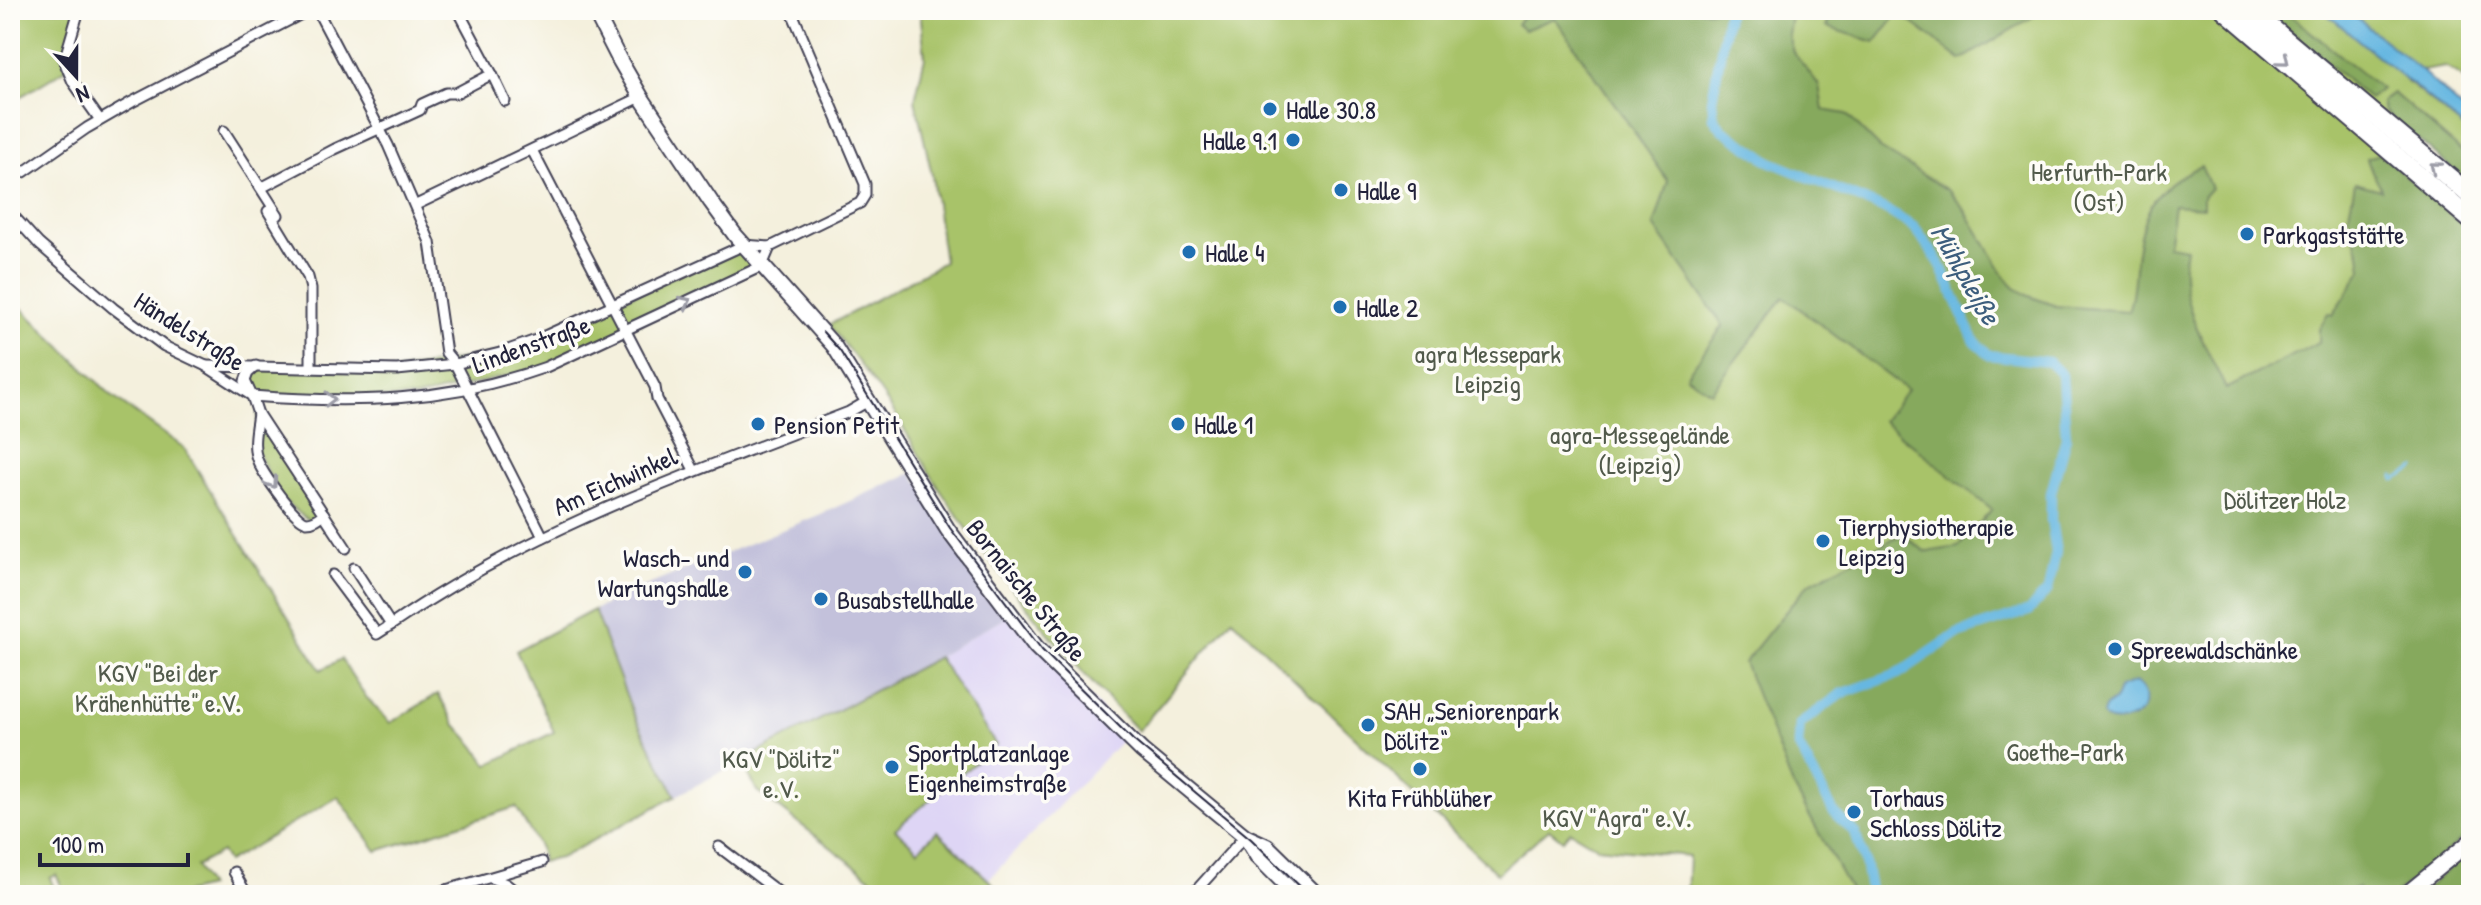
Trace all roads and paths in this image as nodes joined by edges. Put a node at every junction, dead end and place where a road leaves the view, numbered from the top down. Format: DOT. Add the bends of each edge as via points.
graph roads {
  1 [pos="79,10"];
  2 [pos="309,10"];
  3 [pos="317,10"];
  4 [pos="458,10"];
  5 [pos="594,10"];
  6 [pos="791,10"];
  7 [pos="2225,10"];
  8 [pos="2250,10"];
  9 [pos="492,74"];
  10 [pos="641,97"];
  11 [pos="505,101"];
  12 [pos="100,120"];
  13 [pos="380,130"];
  14 [pos="224,131"];
  15 [pos="2395,144"];
  16 [pos="532,150"];
  17 [pos="24,172"];
  18 [pos="261,188"];
  19 [pos="2471,196"];
  20 [pos="416,205"];
  21 [pos="10,212"];
  22 [pos="2471,220"];
  23 [pos="744,245"];
  24 [pos="770,247"];
  25 [pos="762,266"];
  26 [pos="613,306"];
  27 [pos="626,330"];
  28 [pos="455,364"];
  29 [pos="206,366"];
  30 [pos="256,366"];
  31 [pos="311,368"];
  32 [pos="468,390"];
  33 [pos="252,396"];
  34 [pos="868,401"];
  35 [pos="258,414"];
  36 [pos="694,470"];
  37 [pos="324,514"];
  38 [pos="543,537"];
  39 [pos="346,548"];
  40 [pos="354,568"];
  41 [pos="333,575"];
  42 [pos="391,625"];
  43 [pos="1245,836"];
  44 [pos="2471,841"];
  45 [pos="719,847"];
  46 [pos="542,862"];
  47 [pos="234,872"];
  48 [pos="491,878"];
  49 [pos="247,895"];
  50 [pos="427,895"];
  51 [pos="520,895"];
  52 [pos="782,895"];
  53 [pos="1192,895"];
  54 [pos="1296,895"];
  55 [pos="1317,895"];
  56 [pos="2405,895"];
  1 -- 12 [label="street" via="64,61"];
  2 -- 12 [label="street"];
  3 -- 13 [label="street"];
  4 -- 9 [label="street"];
  5 -- 10 [label="main road, Bornaische Straße"];
  6 -- 24 [label="street" via="866,189 860,203"];
  7 -- 15 [label="highway, one-way"];
  8 -- 15 [label="highway"];
  9 -- 11 [label="street"];
  9 -- 13 [label="street" via="422,104 420,110"];
  10 -- 16 [label="street"];
  10 -- 23 [label="main road, Bornaische Straße"];
  12 -- 17 [label="street"];
  13 -- 18 [label="street"];
  13 -- 20 [label="street"];
  14 -- 18 [label="street"];
  19 -- 15 [label="highway, one-way"];
  15 -- 22 [label="highway"];
  16 -- 20 [label="street"];
  16 -- 26 [label="street"];
  18 -- 31 [label="street" via="308,277"];
  20 -- 28 [label="street" via="430,242 446,353"];
  21 -- 29 [label="street, Händelstraße" via="113,308 164,346"];
  23 -- 24 [label="street"];
  23 -- 25 [label="main road, Bornaische Straße"];
  23 -- 26 [label="street, Lindenstraße"];
  24 -- 25 [label="street"];
  27 -- 25 [label="street, Lindenstraße, one-way"];
  25 -- 34 [label="main road, Bornaische Straße" via="823,332"];
  26 -- 27 [label="street"];
  26 -- 28 [label="street, Lindenstraße" via="536,340"];
  27 -- 32 [label="street, Lindenstraße" via="546,367"];
  27 -- 36 [label="street"];
  28 -- 31 [label="street, Lindenstraße" via="397,370"];
  28 -- 32 [label="street"];
  29 -- 30 [label="street, Lindenstraße"];
  29 -- 33 [label="street, Händelstraße"];
  30 -- 31 [label="street, Lindenstraße"];
  30 -- 33 [label="street" via="245,381"];
  33 -- 32 [label="street, Lindenstraße, one-way" via="402,398"];
  32 -- 38 [label="street"];
  33 -- 35 [label="street, Händelstraße"];
  34 -- 36 [label="street, Am Eichwinkel"];
  34 -- 43 [label="main road, Bornaische Straße" via="948,530 1043,656 1142,751"];
  35 -- 37 [label="street, Händelstraße"];
  35 -- 37 [label="street, one-way" via="257,459 283,500 305,522"];
  36 -- 38 [label="street, Am Eichwinkel"];
  37 -- 39 [label="street, Händelstraße"];
  38 -- 42 [label="street, Am Eichwinkel"];
  40 -- 42 [label="street"];
  41 -- 42 [label="street" via="377,634"];
  43 -- 53 [label="street"];
  43 -- 54 [label="main road, Bornaische Straße" via="1257,856"];
  43 -- 55 [label="main road, Bornaische Straße" via="1267,846"];
  44 -- 56 [label="main road"];
  45 -- 52 [label="street"];
  46 -- 48 [label="street"];
  47 -- 49 [label="street"];
  48 -- 50 [label="street"];
  48 -- 51 [label="street"];
}
